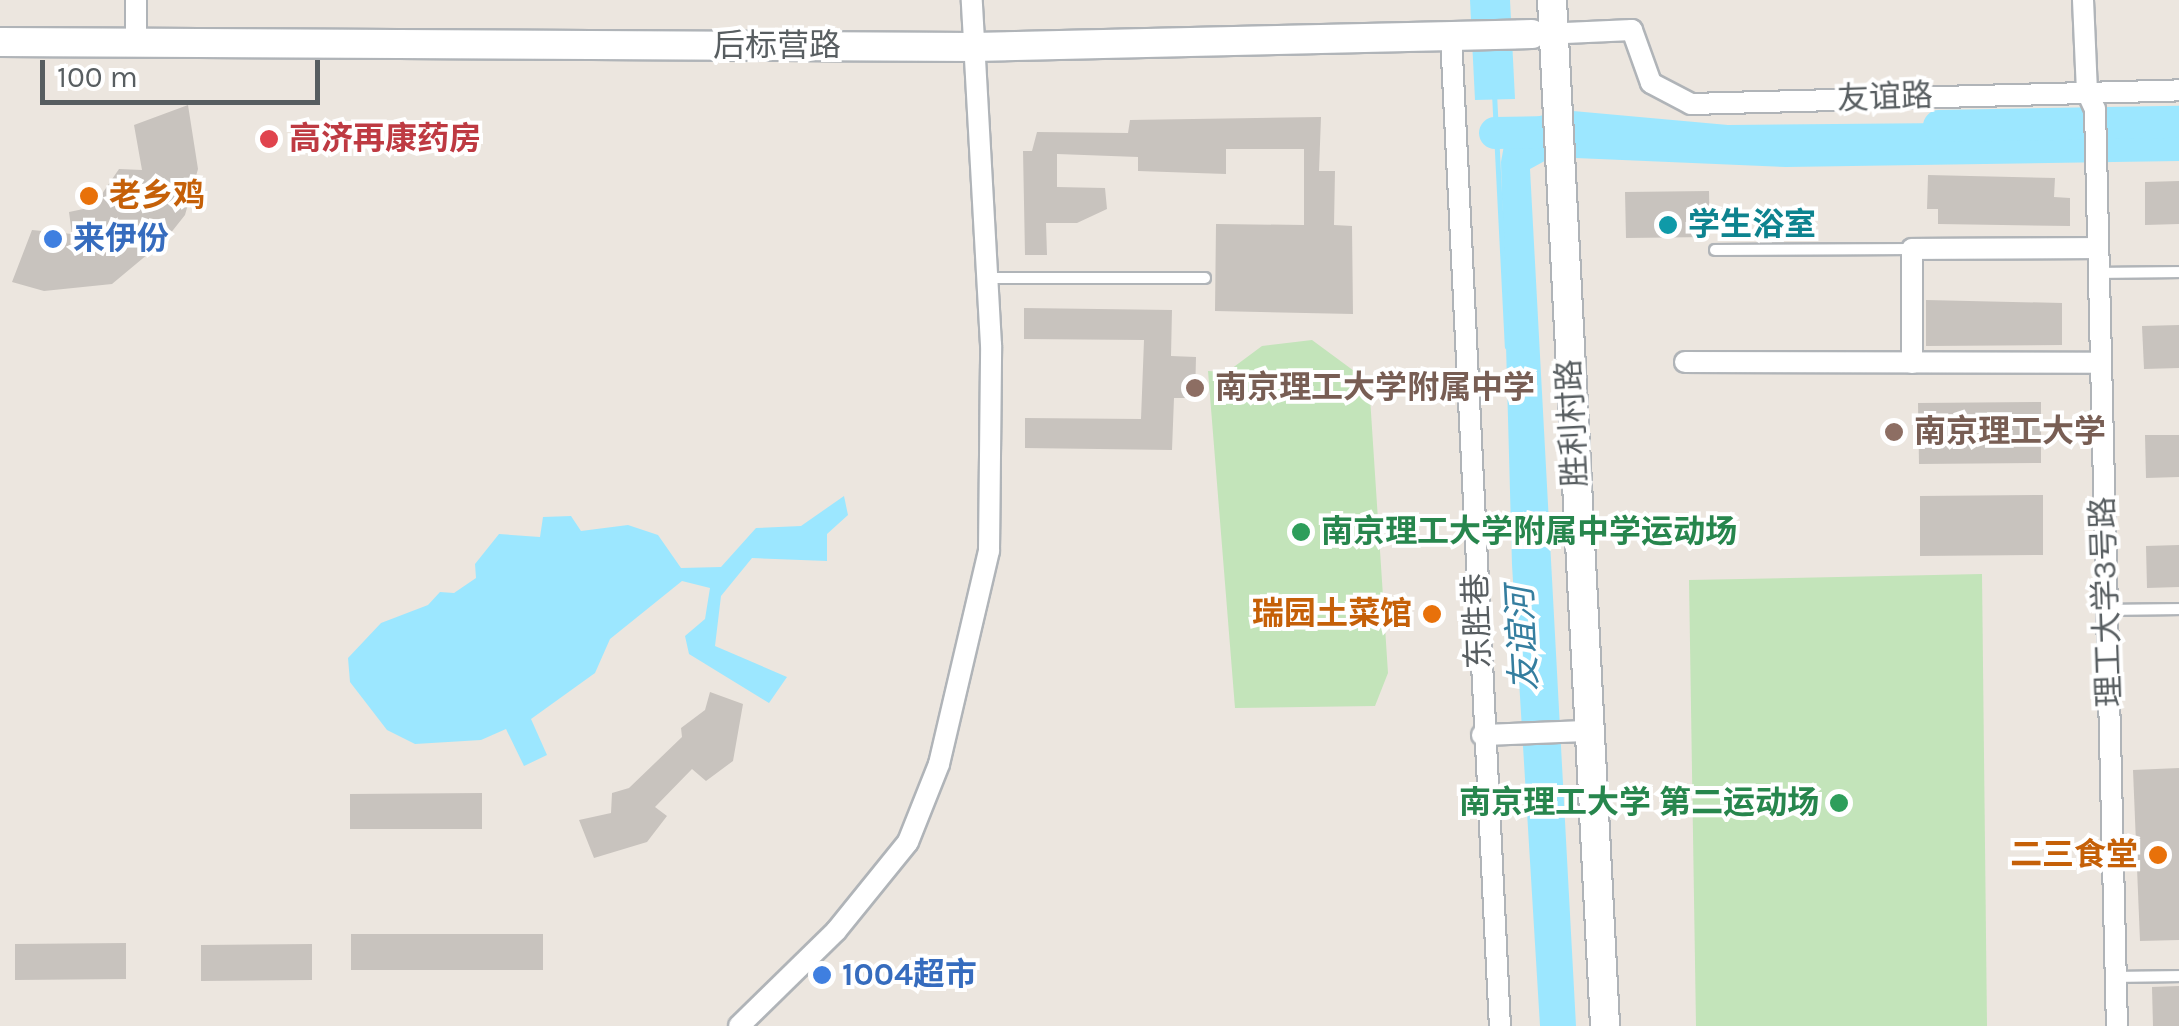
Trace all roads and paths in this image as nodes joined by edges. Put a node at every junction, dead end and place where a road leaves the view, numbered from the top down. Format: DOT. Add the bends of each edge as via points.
graph roads {
  1 [pos="136,0"];
  2 [pos="972,0"];
  3 [pos="1552,0"];
  4 [pos="2083,0"];
  5 [pos="1543,34"];
  6 [pos="1452,36"];
  7 [pos="0,42"];
  8 [pos="136,43"];
  9 [pos="974,47"];
  10 [pos="2179,90"];
  11 [pos="2090,100"];
  12 [pos="2098,248"];
  13 [pos="1912,249"];
  14 [pos="1715,250"];
  15 [pos="2179,272"];
  16 [pos="2098,274"];
  17 [pos="988,278"];
  18 [pos="1206,278"];
  19 [pos="1686,362"];
  20 [pos="1912,363"];
  21 [pos="2100,364"];
  22 [pos="2107,610"];
  23 [pos="2179,610"];
  24 [pos="1588,730"];
  25 [pos="1491,734"];
  26 [pos="2179,976"];
  27 [pos="2117,977"];
  28 [pos="738,1026"];
  29 [pos="1500,1026"];
  30 [pos="1605,1026"];
  31 [pos="2117,1026"];
  1 -- 8 [label="street"];
  2 -- 9 [label="street"];
  3 -- 5 [label="street, 胜利村路"];
  4 -- 11 [label="street, 理工大学3号路"];
  5 -- 6 [label="street, 后标营路"];
  5 -- 11 [label="street, 友谊路" via="1632,30 1652,83 1691,104"];
  5 -- 24 [label="street, 胜利村路" via="1555,62"];
  6 -- 9 [label="street, 后标营路"];
  6 -- 25 [label="street, 东胜巷"];
  7 -- 8 [label="street, 后标营路"];
  8 -- 9 [label="street, 后标营路"];
  9 -- 17 [label="street"];
  10 -- 11 [label="street, 友谊路"];
  11 -- 12 [label="street, 理工大学3号路"];
  12 -- 13 [label="street"];
  12 -- 16 [label="street, 理工大学3号路"];
  13 -- 14 [label="lane"];
  13 -- 20 [label="street"];
  15 -- 16 [label="lane"];
  16 -- 21 [label="street, 理工大学3号路"];
  17 -- 18 [label="lane"];
  17 -- 28 [label="street" via="989,551 939,764 908,842 836,931"];
  19 -- 20 [label="street"];
  20 -- 21 [label="street"];
  21 -- 22 [label="street, 理工大学3号路"];
  22 -- 23 [label="lane"];
  22 -- 27 [label="street, 理工大学3号路"];
  24 -- 25 [label="street"];
  24 -- 30 [label="street, 胜利村路"];
  25 -- 29 [label="street, 东胜巷"];
  26 -- 27 [label="lane"];
  27 -- 31 [label="street, 理工大学3号路"];
}
